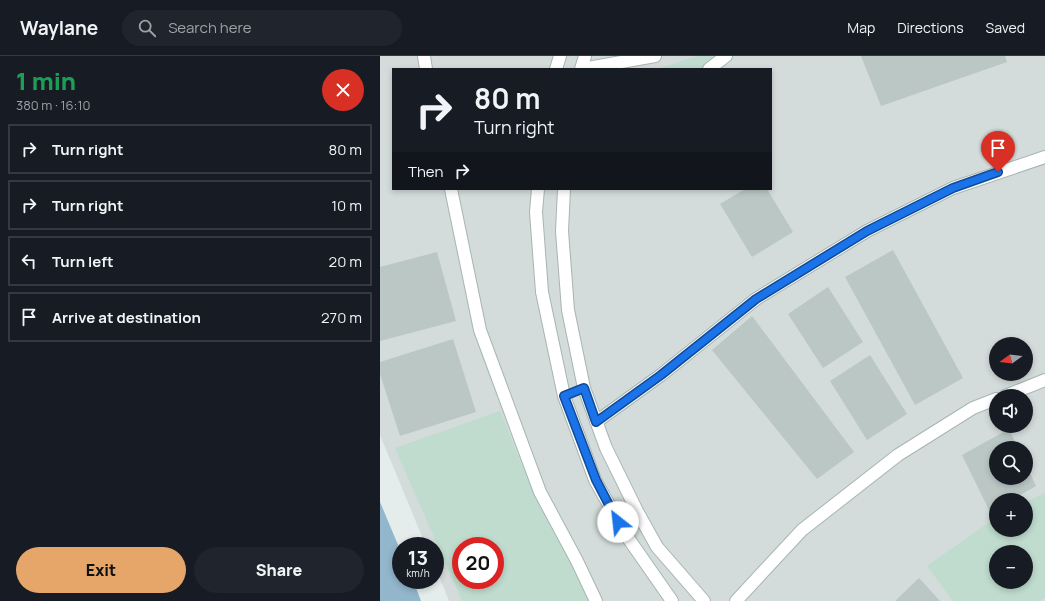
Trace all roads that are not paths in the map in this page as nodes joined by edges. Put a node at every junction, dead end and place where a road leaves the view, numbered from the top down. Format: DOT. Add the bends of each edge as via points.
graph roads {
  1 [pos="424,56"];
  2 [pos="560,56"];
  3 [pos="584,56"];
  4 [pos="655,56"];
  5 [pos="726,56"];
  6 [pos="426,68"];
  7 [pos="556,68"];
  8 [pos="581,68"];
  9 [pos="603,68"];
  10 [pos="710,68"];
  11 [pos="1045,157"];
  12 [pos="451,190"];
  13 [pos="564,190"];
  14 [pos="540,191"];
  15 [pos="1045,380"];
  16 [pos="584,388"];
  17 [pos="1022,389"];
  18 [pos="564,396"];
  19 [pos="989,402"];
  20 [pos="596,422"];
  21 [pos="606,448"];
  22 [pos="586,458"];
  23 [pos="696,598"];
  24 [pos="596,601"];
  25 [pos="672,601"];
  26 [pos="736,601"];
  1 -- 6 [label="lane"];
  2 -- 7 [label="lane"];
  3 -- 8 [label="lane"];
  4 -- 9 [label="lane"];
  5 -- 10 [label="lane"];
  11 -- 20 [label="lane" via="953,188 867,231 756,299 661,375"];
  12 -- 24 [label="lane" via="480,330 540,492"];
  13 -- 16 [label="lane" via="562,231 568,310"];
  14 -- 18 [label="lane" via="536,212 542,292"];
  15 -- 17 [label="lane"];
  16 -- 18 [label="lane"];
  16 -- 20 [label="lane"];
  18 -- 22 [label="lane"];
  19 -- 26 [label="lane" via="973,408 898,455 802,530"];
  20 -- 21 [label="lane"];
  21 -- 22 [label="lane"];
  21 -- 23 [label="lane" via="657,547"];
  22 -- 25 [label="lane" via="626,535"];
}
